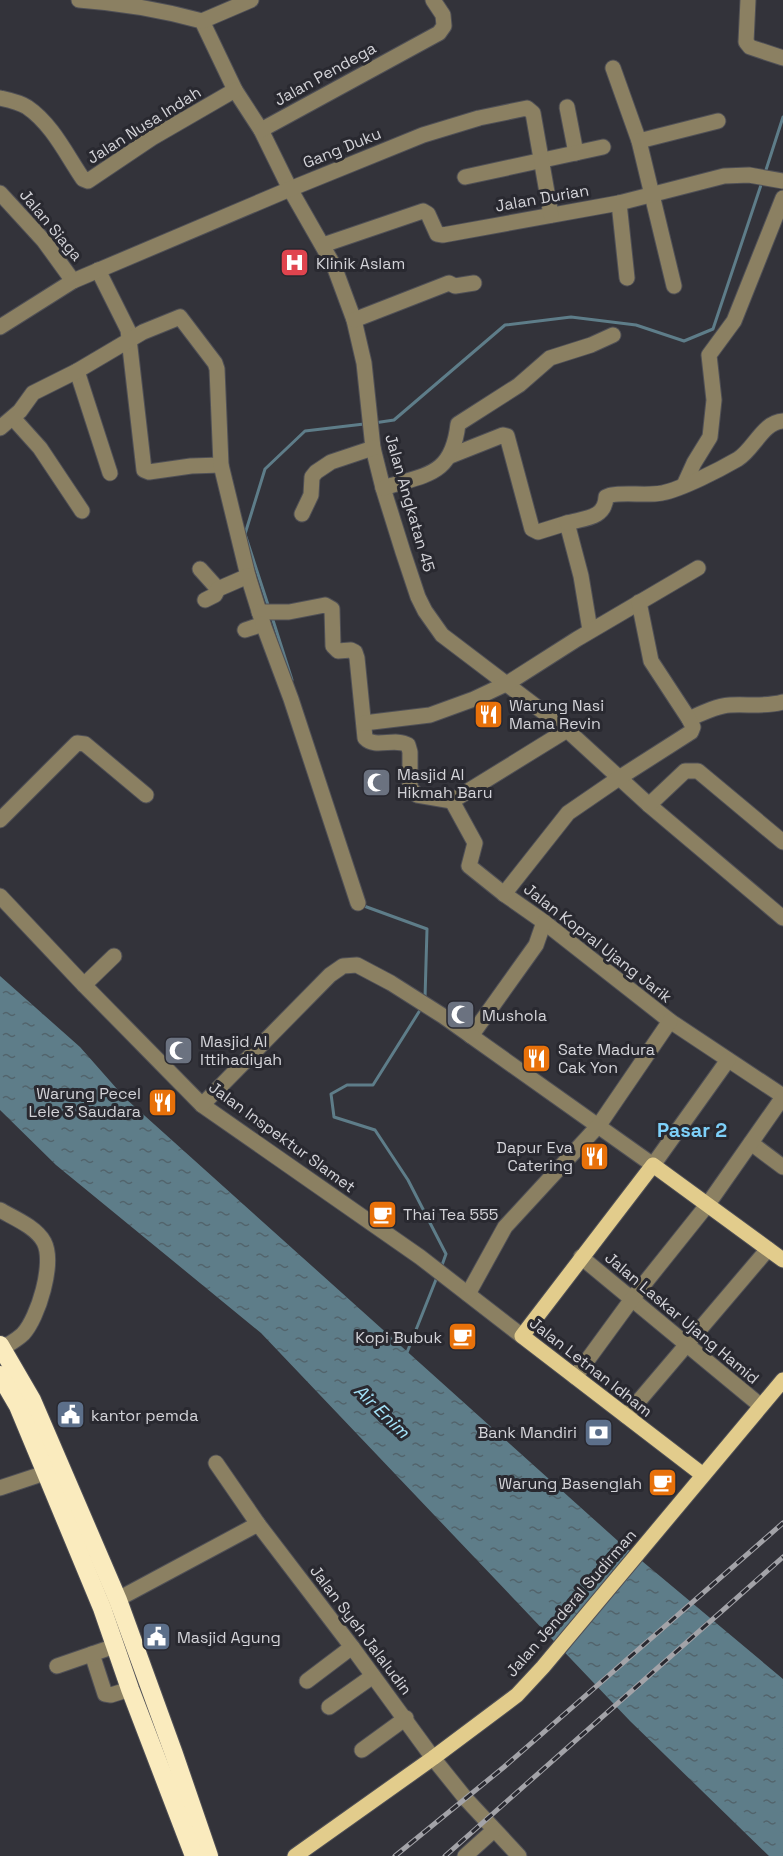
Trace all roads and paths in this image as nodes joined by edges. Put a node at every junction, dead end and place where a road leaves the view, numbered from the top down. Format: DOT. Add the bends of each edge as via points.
graph roads {
  1 [pos="79,0"];
  2 [pos="251,0"];
  3 [pos="433,0"];
  4 [pos="748,0"];
  5 [pos="103,1"];
  6 [pos="174,7"];
  7 [pos="202,21"];
  8 [pos="783,58"];
  9 [pos="613,68"];
  10 [pos="235,90"];
  11 [pos="0,98"];
  12 [pos="567,107"];
  13 [pos="718,121"];
  14 [pos="261,130"];
  15 [pos="639,141"];
  16 [pos="603,147"];
  17 [pos="576,153"];
  18 [pos="542,160"];
  19 [pos="465,177"];
  20 [pos="777,179"];
  21 [pos="290,189"];
  22 [pos="653,193"];
  23 [pos="0,194"];
  24 [pos="783,198"];
  25 [pos="619,203"];
  26 [pos="552,215"];
  27 [pos="780,217"];
  28 [pos="323,245"];
  29 [pos="98,270"];
  30 [pos="627,278"];
  31 [pos="73,281"];
  32 [pos="474,283"];
  33 [pos="674,286"];
  34 [pos="354,320"];
  35 [pos="0,327"];
  36 [pos="613,335"];
  37 [pos="129,340"];
  38 [pos="77,371"];
  39 [pos="13,418"];
  40 [pos="783,421"];
  41 [pos="0,428"];
  42 [pos="372,440"];
  43 [pos="450,456"];
  44 [pos="221,465"];
  45 [pos="111,473"];
  46 [pos="684,485"];
  47 [pos="383,488"];
  48 [pos="82,511"];
  49 [pos="302,514"];
  50 [pos="567,522"];
  51 [pos="698,568"];
  52 [pos="200,569"];
  53 [pos="248,576"];
  54 [pos="218,590"];
  55 [pos="206,600"];
  56 [pos="639,602"];
  57 [pos="261,616"];
  58 [pos="245,630"];
  59 [pos="590,630"];
  60 [pos="508,683"];
  61 [pos="783,702"];
  62 [pos="689,719"];
  63 [pos="364,723"];
  64 [pos="567,730"];
  65 [pos="619,778"];
  66 [pos="146,795"];
  67 [pos="452,801"];
  68 [pos="649,805"];
  69 [pos="0,820"];
  70 [pos="783,842"];
  71 [pos="504,894"];
  72 [pos="0,896"];
  73 [pos="358,903"];
  74 [pos="783,918"];
  75 [pos="544,922"];
  76 [pos="114,956"];
  77 [pos="84,985"];
  78 [pos="670,1021"];
  79 [pos="471,1036"];
  80 [pos="728,1060"];
  81 [pos="783,1097"];
  82 [pos="202,1105"];
  83 [pos="599,1125"];
  84 [pos="751,1143"];
  85 [pos="653,1165"];
  86 [pos="783,1167"];
  87 [pos="708,1204"];
  88 [pos="0,1210"];
  89 [pos="768,1249"];
  90 [pos="581,1257"];
  91 [pos="783,1260"];
  92 [pos="463,1291"];
  93 [pos="632,1299"];
  94 [pos="522,1336"];
  95 [pos="686,1345"];
  96 [pos="1,1348"];
  97 [pos="0,1375"];
  98 [pos="575,1377"];
  99 [pos="783,1380"];
  100 [pos="761,1406"];
  101 [pos="626,1416"];
  102 [pos="216,1463"];
  103 [pos="52,1470"];
  104 [pos="703,1475"];
  105 [pos="0,1488"];
  106 [pos="258,1524"];
  107 [pos="110,1604"];
  108 [pos="115,1646"];
  109 [pos="352,1647"];
  110 [pos="92,1654"];
  111 [pos="57,1666"];
  112 [pos="373,1676"];
  113 [pos="307,1681"];
  114 [pos="130,1689"];
  115 [pos="329,1707"];
  116 [pos="405,1718"];
  117 [pos="362,1750"];
  118 [pos="433,1758"];
  119 [pos="494,1830"];
  120 [pos="194,1856"];
  121 [pos="209,1856"];
  122 [pos="295,1856"];
  123 [pos="465,1856"];
  124 [pos="519,1856"];
  1 -- 5 [label="street"];
  2 -- 7 [label="street"];
  3 -- 14 [label="street, Jalan Pendega" via="443,15 444,26 438,33"];
  4 -- 8 [label="street" via="746,42 750,47"];
  5 -- 6 [label="street"];
  6 -- 7 [label="street"];
  7 -- 10 [label="street, Jalan Angkatan 45"];
  9 -- 15 [label="street"];
  10 -- 11 [label="street, Jalan Nusa Indah" via="88,181 38,116 25,106"];
  10 -- 14 [label="street, Jalan Angkatan 45"];
  12 -- 17 [label="street"];
  13 -- 15 [label="street"];
  14 -- 21 [label="street, Jalan Angkatan 45"];
  15 -- 22 [label="street"];
  16 -- 17 [label="street"];
  17 -- 18 [label="street"];
  18 -- 19 [label="street"];
  18 -- 21 [label="street, Gang Duku" via="533,113 527,108 423,135"];
  18 -- 26 [label="street, Gang Duku"];
  20 -- 22 [label="street, Jalan Durian" via="724,176"];
  21 -- 28 [label="street, Jalan Angkatan 45"];
  21 -- 29 [label="street, Gang Duku"];
  22 -- 25 [label="street, Jalan Durian"];
  22 -- 33 [label="street"];
  23 -- 31 [label="street, Jalan Siaga" via="44,241"];
  24 -- 27 [label="street"];
  25 -- 26 [label="street, Jalan Durian"];
  25 -- 30 [label="street"];
  26 -- 28 [label="street, Jalan Durian" via="443,235 437,234 423,211"];
  27 -- 46 [label="street" via="734,321 709,355 714,400 710,437"];
  28 -- 34 [label="street, Jalan Angkatan 45"];
  29 -- 31 [label="street, Gang Duku"];
  29 -- 37 [label="street" via="128,330"];
  31 -- 35 [label="street, Gang Duku"];
  32 -- 34 [label="street" via="449,284"];
  34 -- 42 [label="street, Jalan Angkatan 45" via="364,363"];
  36 -- 43 [label="street" via="549,358 519,385 460,422"];
  37 -- 38 [label="street"];
  37 -- 44 [label="street" via="144,470"];
  37 -- 44 [label="street" via="180,317 215,363"];
  38 -- 39 [label="street" via="33,393"];
  38 -- 45 [label="street"];
  39 -- 41 [label="street"];
  39 -- 48 [label="street" via="40,448"];
  40 -- 46 [label="street" via="758,437 740,458"];
  42 -- 47 [label="street, Jalan Angkatan 45"];
  42 -- 49 [label="street" via="316,472"];
  43 -- 47 [label="street" via="437,471"];
  43 -- 50 [label="street" via="507,436 532,529 538,532"];
  44 -- 53 [label="street"];
  46 -- 50 [label="street" via="664,492 611,495 606,497 599,514"];
  47 -- 60 [label="street, Jalan Angkatan 45" via="425,611 442,635"];
  50 -- 59 [label="street"];
  51 -- 56 [label="street"];
  52 -- 54 [label="street"];
  53 -- 54 [label="street"];
  53 -- 57 [label="street"];
  54 -- 55 [label="street"];
  56 -- 59 [label="street"];
  56 -- 62 [label="street" via="651,661"];
  57 -- 58 [label="street"];
  57 -- 63 [label="street" via="325,605 332,609 333,646 338,651 351,650 357,658"];
  57 -- 73 [label="street"];
  59 -- 60 [label="street"];
  60 -- 63 [label="street" via="430,715"];
  60 -- 64 [label="street, Jalan Angkatan 45"];
  61 -- 62 [label="street" via="729,705"];
  62 -- 65 [label="street" via="693,727 687,736"];
  63 -- 67 [label="street" via="367,741 408,745 410,788 417,795"];
  64 -- 65 [label="street, Jalan Angkatan 45"];
  64 -- 67 [label="street"];
  65 -- 68 [label="street, Jalan Angkatan 45"];
  65 -- 71 [label="street" via="568,813"];
  66 -- 69 [label="street" via="85,744 77,743"];
  67 -- 71 [label="street, Jalan Kopral Ujang Jarik" via="475,843 469,866"];
  68 -- 70 [label="street" via="686,771 698,771"];
  68 -- 74 [label="street, Jalan Angkatan 45"];
  71 -- 75 [label="street, Jalan Kopral Ujang Jarik"];
  72 -- 77 [label="street, Jalan Inspektur Slamet"];
  75 -- 78 [label="street, Jalan Kopral Ujang Jarik"];
  75 -- 79 [label="street" via="536,945"];
  76 -- 77 [label="street"];
  77 -- 82 [label="street, Jalan Inspektur Slamet"];
  78 -- 80 [label="street, Jalan Kopral Ujang Jarik"];
  78 -- 83 [label="street"];
  79 -- 82 [label="street" via="408,993 357,965 343,966"];
  79 -- 83 [label="street"];
  80 -- 81 [label="street, Jalan Kopral Ujang Jarik"];
  80 -- 85 [label="street"];
  81 -- 84 [label="street"];
  82 -- 92 [label="street, Jalan Inspektur Slamet"];
  83 -- 85 [label="street"];
  83 -- 92 [label="street" via="505,1227"];
  84 -- 86 [label="street"];
  84 -- 87 [label="street"];
  85 -- 87 [label="main road"];
  85 -- 90 [label="main road"];
  87 -- 89 [label="main road"];
  87 -- 93 [label="street"];
  88 -- 96 [label="street" via="33,1230 44,1242 47,1272 37,1311 23,1334"];
  89 -- 91 [label="main road"];
  89 -- 95 [label="street"];
  90 -- 93 [label="street, Jalan Laskar Ujang Hamid"];
  90 -- 94 [label="main road"];
  92 -- 94 [label="street, Jalan Letnan Idham"];
  93 -- 95 [label="street, Jalan Laskar Ujang Hamid"];
  93 -- 98 [label="street"];
  94 -- 98 [label="main road, Jalan Letnan Idham"];
  95 -- 100 [label="street, Jalan Laskar Ujang Hamid"];
  95 -- 101 [label="street"];
  96 -- 103 [label="highway" via="32,1400"];
  97 -- 103 [label="highway"];
  98 -- 101 [label="main road, Jalan Letnan Idham"];
  99 -- 100 [label="main road, Jalan Jenderal Sudirman"];
  100 -- 104 [label="main road, Jalan Jenderal Sudirman"];
  101 -- 104 [label="main road, Jalan Letnan Idham"];
  102 -- 106 [label="street, Jalan Syeh Jalaludin"];
  103 -- 105 [label="street"];
  103 -- 107 [label="highway"];
  104 -- 118 [label="main road, Jalan Jenderal Sudirman" via="517,1695"];
  106 -- 107 [label="street"];
  106 -- 109 [label="street, Jalan Syeh Jalaludin"];
  107 -- 108 [label="highway"];
  107 -- 121 [label="highway" via="174,1754"];
  108 -- 110 [label="street"];
  108 -- 114 [label="highway"];
  109 -- 112 [label="street, Jalan Syeh Jalaludin"];
  109 -- 113 [label="street"];
  110 -- 111 [label="street"];
  110 -- 114 [label="street" via="105,1694"];
  112 -- 115 [label="street"];
  112 -- 116 [label="street, Jalan Syeh Jalaludin"];
  114 -- 120 [label="highway"];
  116 -- 117 [label="street"];
  116 -- 118 [label="street, Jalan Syeh Jalaludin"];
  118 -- 119 [label="street, Jalan Syeh Jalaludin"];
  118 -- 122 [label="main road, Jalan Jenderal Sudirman"];
  119 -- 123 [label="street"];
  119 -- 124 [label="street, Jalan Syeh Jalaludin"];
}
